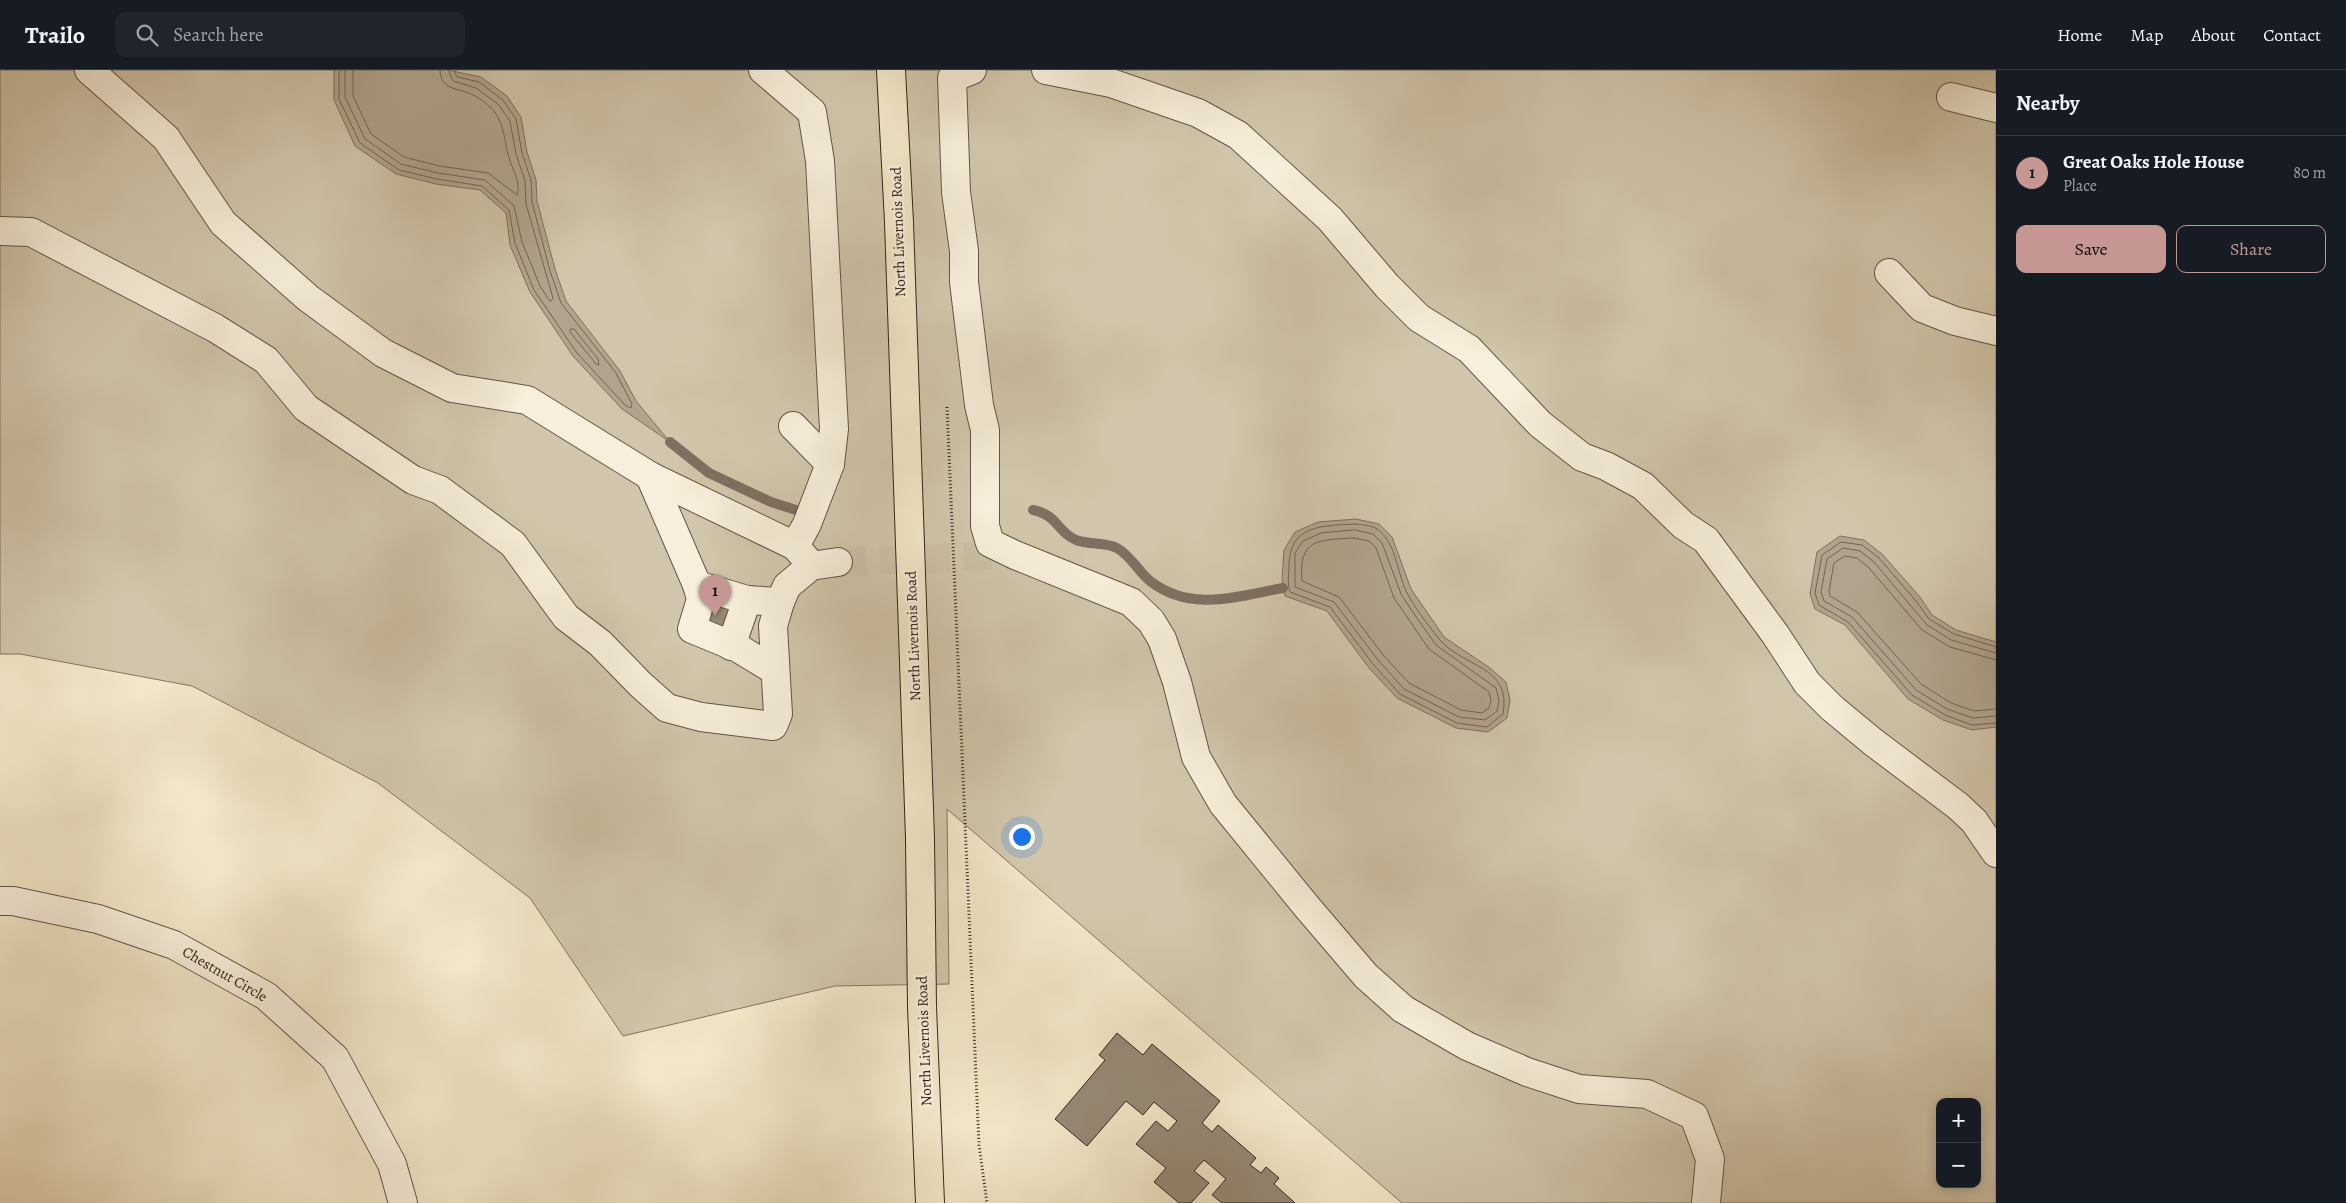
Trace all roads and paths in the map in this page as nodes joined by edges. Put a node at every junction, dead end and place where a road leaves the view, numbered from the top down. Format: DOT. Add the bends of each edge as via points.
graph roads {
  1 [pos="89,70"];
  2 [pos="763,70"];
  3 [pos="891,70"];
  4 [pos="972,70"];
  5 [pos="1046,70"];
  6 [pos="1951,97"];
  7 [pos="1996,108"];
  8 [pos="0,231"];
  9 [pos="1889,273"];
  10 [pos="1996,331"];
  11 [pos="946,399"];
  12 [pos="793,426"];
  13 [pos="830,464"];
  14 [pos="650,476"];
  15 [pos="803,556"];
  16 [pos="838,562"];
  17 [pos="697,585"];
  18 [pos="747,600"];
  19 [pos="780,602"];
  20 [pos="732,646"];
  21 [pos="774,670"];
  22 [pos="1996,853"];
  23 [pos="0,901"];
  24 [pos="403,1203"];
  25 [pos="930,1203"];
  26 [pos="987,1203"];
  27 [pos="1706,1203"];
  1 -- 14 [label="street" via="166,138 224,223 308,298 376,348 452,388 527,400"];
  2 -- 13 [label="street" via="812,112 820,161 834,429"];
  3 -- 25 [label="main road, North Livernois Road" via="899,222"];
  4 -- 27 [label="street" via="952,78 956,192 964,251 964,282 985,430 985,526 990,543 1131,602 1151,621 1165,647 1196,757 1223,804 1366,976 1403,1009 1467,1046 1518,1068 1578,1089 1647,1094 1694,1116 1710,1159"];
  5 -- 22 [label="street" via="1111,82 1198,113 1238,135 1330,219 1419,318 1469,349 1540,424 1582,457 1643,486 1683,525 1706,540 1807,683 1873,742 1958,806 1974,821"];
  6 -- 7 [label="street"];
  8 -- 21 [label="street" via="31,232 215,328 266,360 306,408 413,480 440,490 513,544 566,617 600,644 667,708 701,717 773,726 778,714"];
  9 -- 10 [label="street" via="1922,308 1955,321"];
  11 -- 26 [label="path" via="979,1146"];
  12 -- 13 [label="street"];
  13 -- 15 [label="street" via="806,524"];
  14 -- 15 [label="street"];
  14 -- 17 [label="street"];
  15 -- 16 [label="street"];
  15 -- 19 [label="street"];
  17 -- 18 [label="street"];
  17 -- 20 [label="street" via="700,599 692,629"];
  18 -- 19 [label="street"];
  18 -- 20 [label="street"];
  19 -- 21 [label="street" via="773,626"];
  20 -- 21 [label="street"];
  23 -- 24 [label="street, Chestnut Circle" via="98,919 174,944 266,996 334,1058 392,1164"];
}
